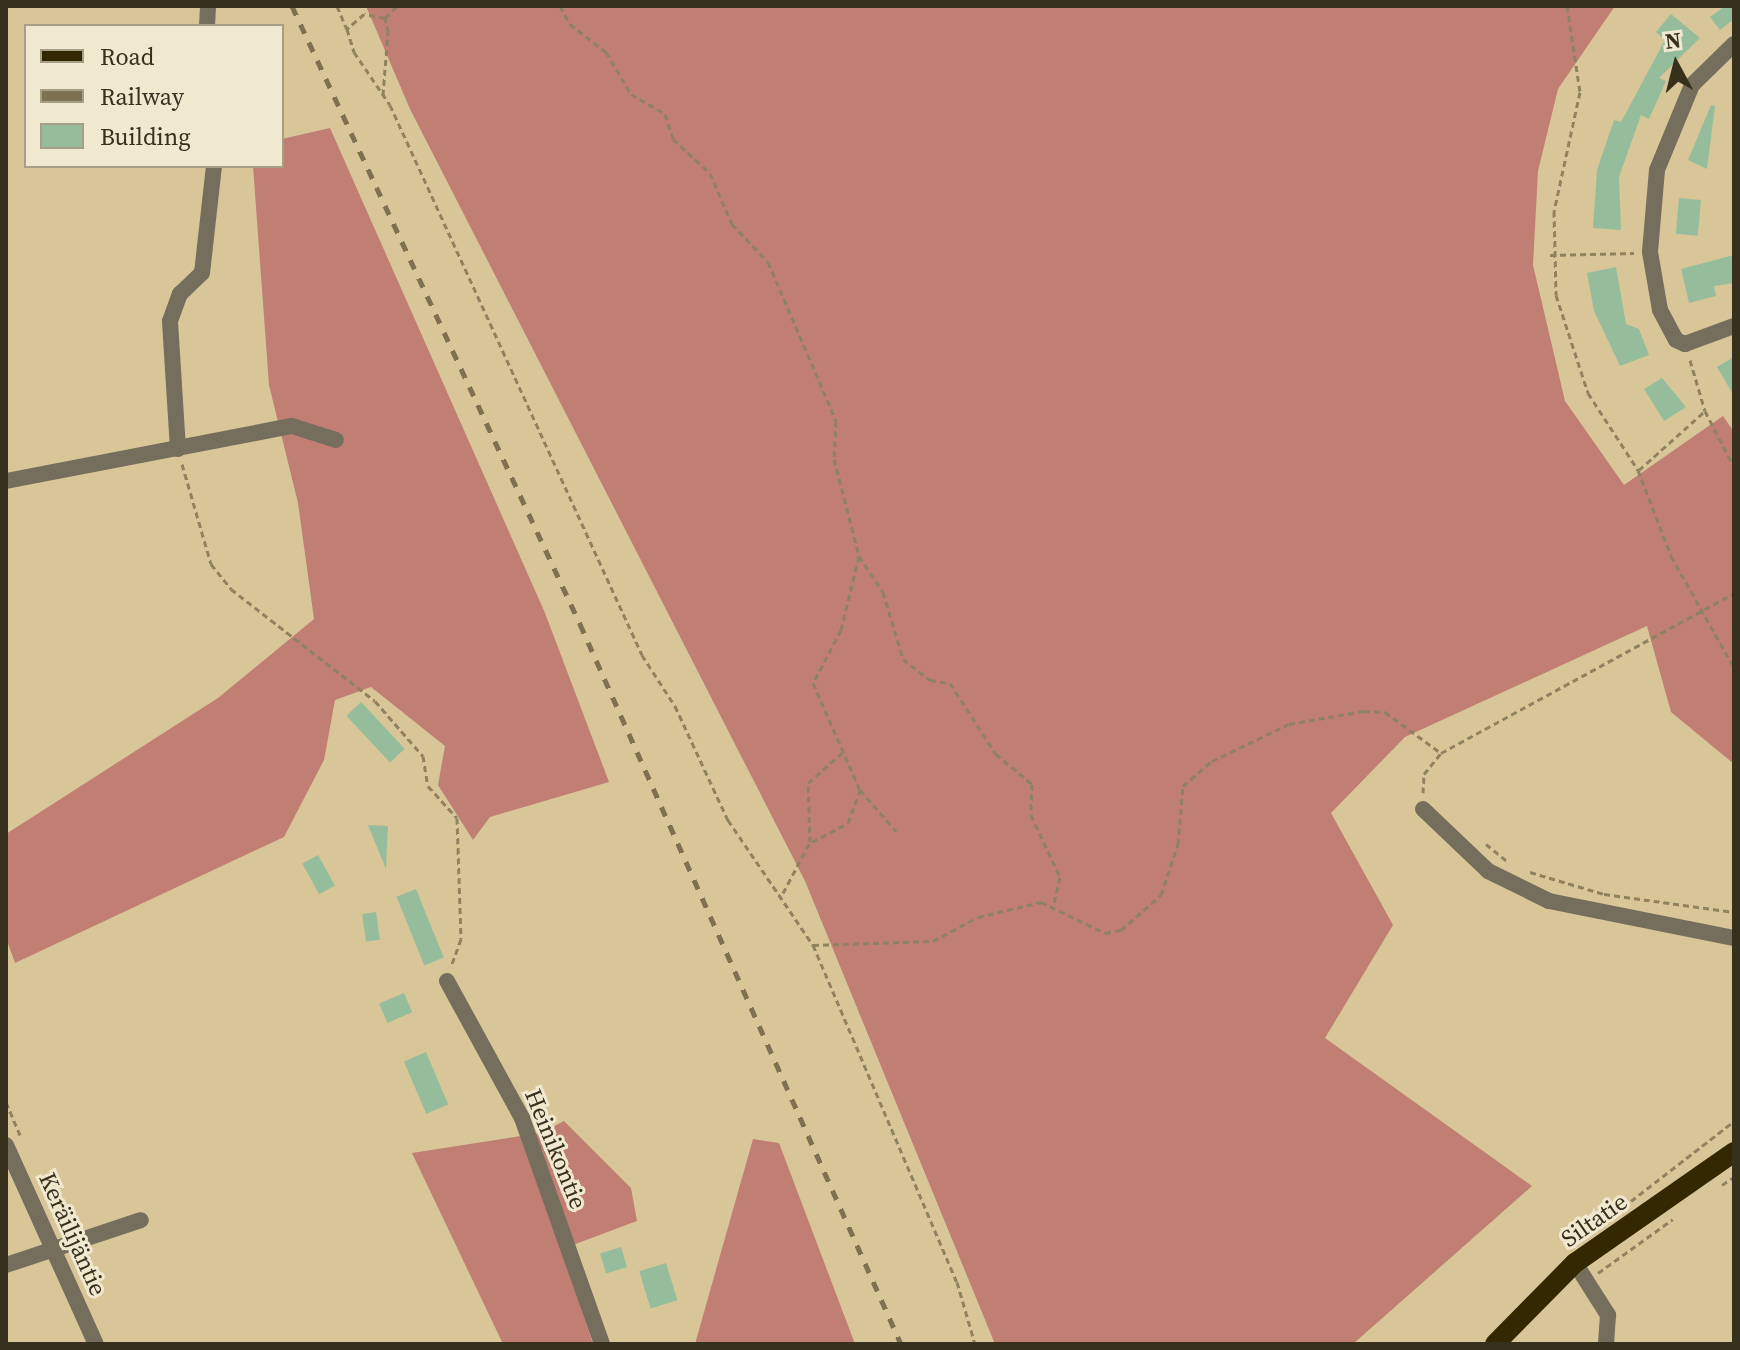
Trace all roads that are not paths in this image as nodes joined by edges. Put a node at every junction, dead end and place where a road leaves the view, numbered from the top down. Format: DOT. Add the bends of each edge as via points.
graph roads {
  1 [pos="1734,44"];
  2 [pos="214,168"];
  3 [pos="1734,326"];
  4 [pos="336,440"];
  5 [pos="178,449"];
  6 [pos="6,481"];
  7 [pos="1429,804"];
  8 [pos="1734,938"];
  9 [pos="447,981"];
  10 [pos="6,1145"];
  11 [pos="1734,1152"];
  12 [pos="141,1220"];
  13 [pos="53,1244"];
  14 [pos="1575,1263"];
  15 [pos="6,1265"];
  16 [pos="96,1344"];
  17 [pos="602,1344"];
  18 [pos="1495,1344"];
  19 [pos="1606,1344"];
  1 -- 3 [label="street" via="1692,85 1657,170 1650,252 1660,310 1685,344"];
  2 -- 5 [label="street" via="202,273 180,294 170,321"];
  4 -- 5 [label="street" via="292,426"];
  5 -- 6 [label="street"];
  7 -- 8 [label="street" via="1488,871 1549,901"];
  9 -- 17 [label="street, Heinikontie" via="522,1118"];
  10 -- 13 [label="street, Keräilijäntie"];
  11 -- 14 [label="main road, Siltatie"];
  12 -- 13 [label="street"];
  13 -- 15 [label="street"];
  13 -- 16 [label="street, Keräilijäntie"];
  14 -- 18 [label="main road, Siltatie"];
  14 -- 19 [label="street" via="1608,1315"];
}
